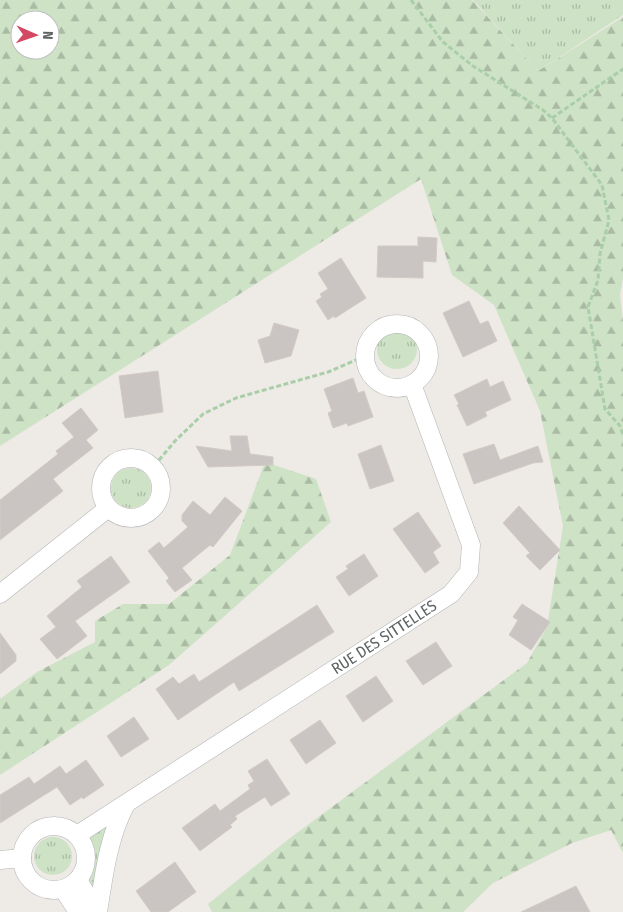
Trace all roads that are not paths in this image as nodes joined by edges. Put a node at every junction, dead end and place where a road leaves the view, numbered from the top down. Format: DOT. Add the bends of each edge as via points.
graph roads {
  1 [pos="412,384"];
  2 [pos="107,509"];
  3 [pos="0,594"];
  4 [pos="127,803"];
  5 [pos="77,835"];
  6 [pos="22,858"];
  7 [pos="0,860"];
  8 [pos="71,885"];
  9 [pos="78,912"];
  10 [pos="98,912"];
  1 -- 1 [label="street" via="388,387 378,382 367,367 365,356 371,336 384,326 406,324 416,329 426,341 429,363 421,378"];
  1 -- 4 [label="street, RUE DES SITTELLES" via="471,545 469,572 451,594"];
  2 -- 2 [label="street" via="100,491 105,473 112,464 134,458 154,466 161,481 161,494 149,513 136,518 125,517"];
  2 -- 3 [label="street"];
  4 -- 5 [label="street, RUE DES SITTELLES"];
  4 -- 10 [label="street, RUE DES SITTELLES" via="116,823 108,851"];
  5 -- 6 [label="street" via="66,828 54,826 39,829 26,843"];
  5 -- 8 [label="street" via="86,852 86,860 84,871"];
  6 -- 7 [label="street"];
  6 -- 8 [label="street" via="24,869 36,884 52,890"];
  8 -- 9 [label="street"];
  8 -- 10 [label="street"];
}
